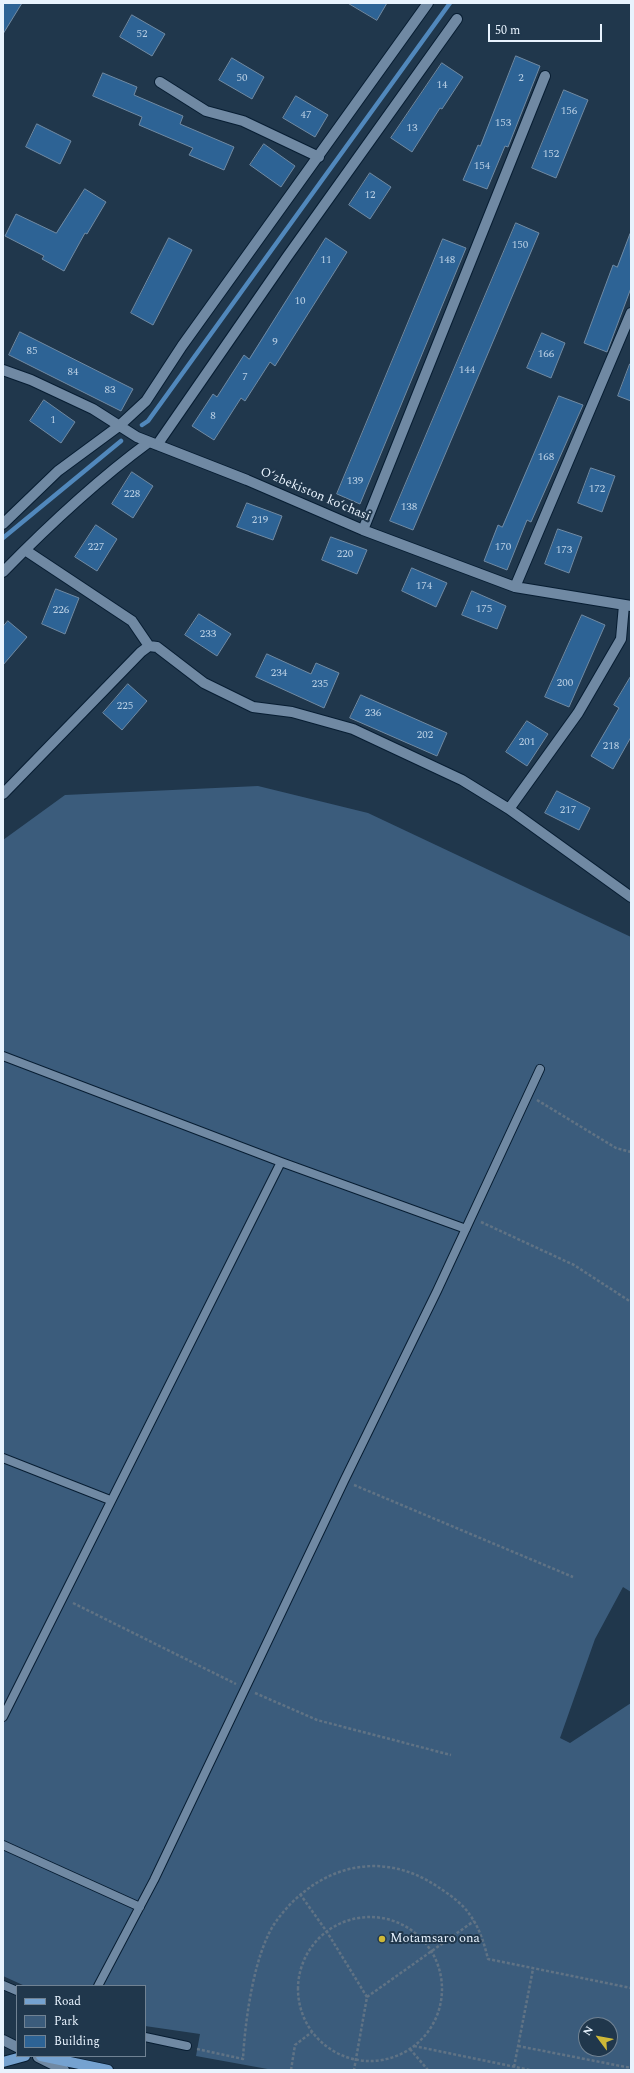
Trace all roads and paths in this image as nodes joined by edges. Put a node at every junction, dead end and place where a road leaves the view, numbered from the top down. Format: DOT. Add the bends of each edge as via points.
graph roads {
  1 [pos="424,4"];
  2 [pos="457,18"];
  3 [pos="545,76"];
  4 [pos="160,82"];
  5 [pos="319,157"];
  6 [pos="631,313"];
  7 [pos="3,370"];
  8 [pos="119,426"];
  9 [pos="153,443"];
  10 [pos="3,524"];
  11 [pos="363,530"];
  12 [pos="25,550"];
  13 [pos="3,572"];
  14 [pos="515,587"];
  15 [pos="627,605"];
  16 [pos="149,646"];
  17 [pos="3,794"];
  18 [pos="508,809"];
  19 [pos="631,897"];
  20 [pos="3,1056"];
  21 [pos="540,1069"];
  22 [pos="528,1095"];
  23 [pos="631,1152"];
  24 [pos="282,1162"];
  25 [pos="472,1217"];
  26 [pos="466,1229"];
  27 [pos="631,1302"];
  28 [pos="3,1458"];
  29 [pos="344,1481"];
  30 [pos="110,1500"];
  31 [pos="573,1577"];
  32 [pos="3,1717"];
  33 [pos="3,1845"];
  34 [pos="300,1894"];
  35 [pos="140,1907"];
  36 [pos="474,1921"];
  37 [pos="327,1932"];
  38 [pos="432,1952"];
  39 [pos="534,1968"];
  40 [pos="3,1985"];
  41 [pos="99,1985"];
  42 [pos="631,1988"];
  43 [pos="16,1992"];
  44 [pos="367,1997"];
  45 [pos="312,2032"];
  46 [pos="146,2037"];
  47 [pos="3,2040"];
  48 [pos="16,2046"];
  49 [pos="187,2046"];
  50 [pos="414,2046"];
  51 [pos="518,2046"];
  52 [pos="410,2049"];
  53 [pos="21,2057"];
  54 [pos="38,2057"];
  55 [pos="46,2057"];
  56 [pos="355,2061"];
  57 [pos="3,2062"];
  58 [pos="514,2067"];
  59 [pos="631,2068"];
  60 [pos="64,2070"];
  61 [pos="108,2070"];
  62 [pos="291,2070"];
  63 [pos="354,2070"];
  64 [pos="428,2070"];
  65 [pos="530,2070"];
  1 -- 5 [label="street"];
  2 -- 9 [label="street"];
  3 -- 11 [label="street"];
  4 -- 5 [label="street" via="206,111 243,120"];
  5 -- 8 [label="street" via="182,346 146,401"];
  6 -- 14 [label="street"];
  7 -- 8 [label="street, O‘zbekiston ko‘chasi" via="93,409"];
  8 -- 9 [label="street, O‘zbekiston ko‘chasi"];
  8 -- 10 [label="street" via="58,471"];
  9 -- 11 [label="street, O‘zbekiston ko‘chasi"];
  9 -- 12 [label="street" via="108,473"];
  11 -- 14 [label="street, O‘zbekiston ko‘chasi"];
  12 -- 13 [label="street"];
  12 -- 16 [label="street" via="132,621"];
  14 -- 15 [label="street, O‘zbekiston ko‘chasi"];
  15 -- 18 [label="street" via="621,639 578,713"];
  16 -- 17 [label="street"];
  16 -- 18 [label="street" via="157,647 204,683 253,707 292,712 353,729 462,780"];
  18 -- 19 [label="street"];
  20 -- 24 [label="lane"];
  21 -- 22 [label="lane"];
  22 -- 23 [label="path" via="616,1148"];
  22 -- 25 [label="lane"];
  24 -- 26 [label="lane"];
  24 -- 30 [label="lane"];
  25 -- 26 [label="lane"];
  25 -- 27 [label="path" via="574,1266"];
  26 -- 29 [label="lane"];
  28 -- 30 [label="lane"];
  29 -- 31 [label="path"];
  29 -- 35 [label="lane"];
  30 -- 32 [label="lane"];
  33 -- 35 [label="lane"];
  34 -- 36 [label="path" via="318,1880 343,1869 368,1865 401,1870 427,1879 448,1893"];
  34 -- 37 [label="path"];
  34 -- 49 [label="path" via="276,1921 260,1954 245,2026 243,2060"];
  35 -- 41 [label="lane"];
  36 -- 38 [label="path"];
  36 -- 39 [label="path" via="481,1933 488,1959"];
  37 -- 38 [label="path" via="335,1926 359,1918 384,1918 405,1926 423,1940"];
  37 -- 44 [label="path"];
  37 -- 45 [label="path" via="316,1942 303,1963 298,1988 301,2012"];
  38 -- 44 [label="path"];
  38 -- 50 [label="path" via="442,1981 441,2004 433,2025"];
  39 -- 42 [label="path"];
  39 -- 51 [label="path"];
  40 -- 43 [label="lane"];
  44 -- 56 [label="path"];
  45 -- 56 [label="path" via="332,2051"];
  45 -- 62 [label="path" via="295,2045"];
  46 -- 49 [label="lane"];
  47 -- 48 [label="street"];
  50 -- 52 [label="path"];
  50 -- 58 [label="path"];
  51 -- 58 [label="path"];
  51 -- 59 [label="path"];
  52 -- 56 [label="path" via="400,2056 378,2062"];
  52 -- 64 [label="path"];
  53 -- 57 [label="main road"];
  54 -- 60 [label="street"];
  55 -- 61 [label="main road"];
  56 -- 63 [label="path"];
  58 -- 65 [label="path"];
}
